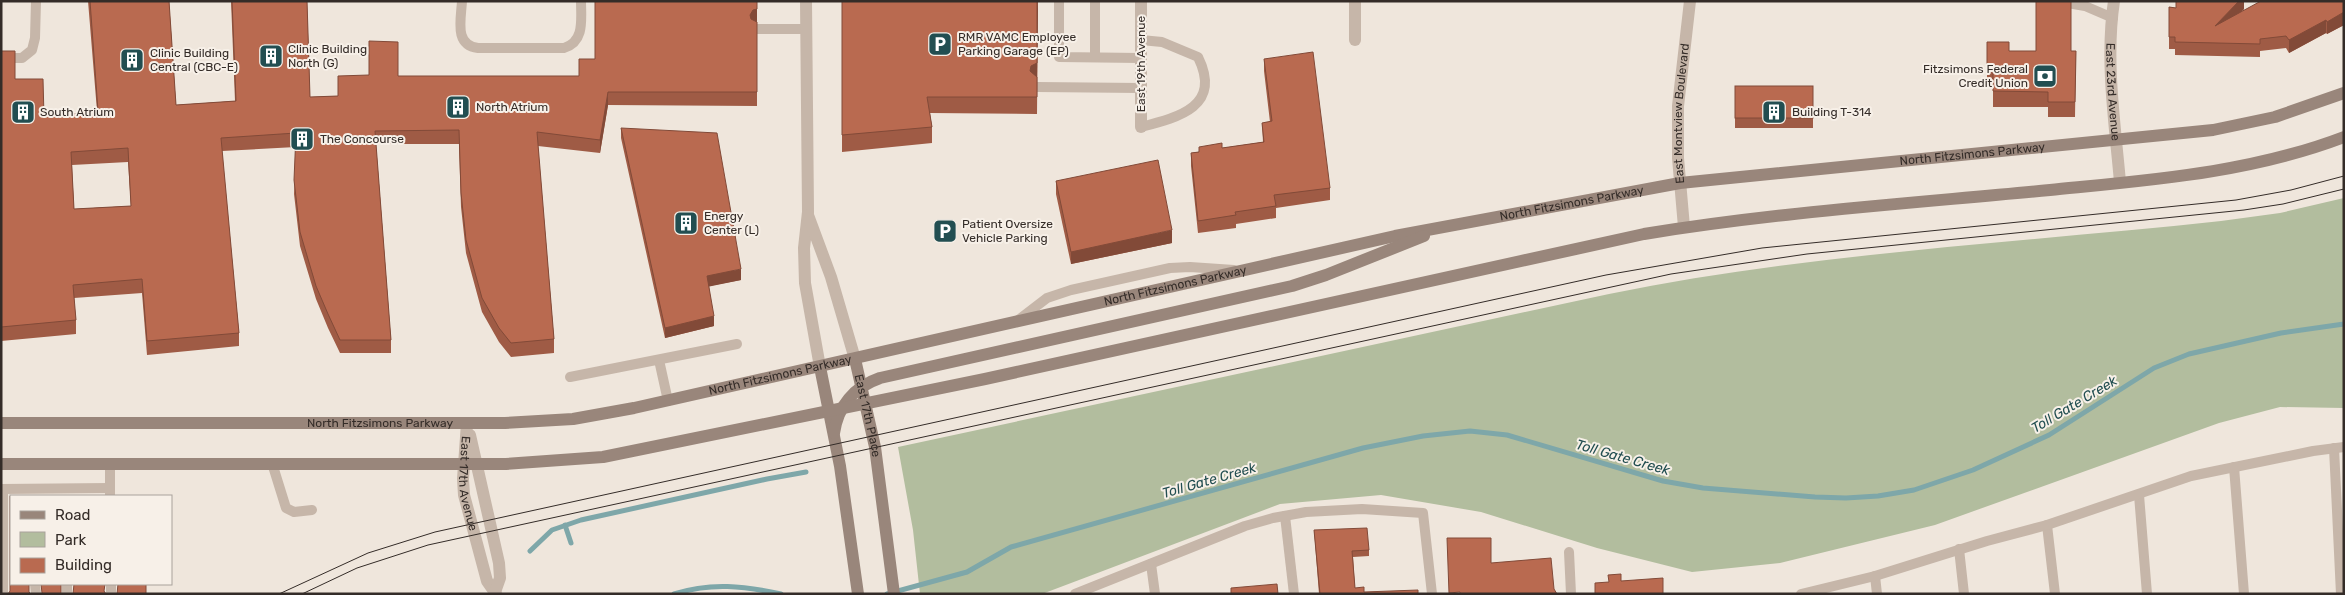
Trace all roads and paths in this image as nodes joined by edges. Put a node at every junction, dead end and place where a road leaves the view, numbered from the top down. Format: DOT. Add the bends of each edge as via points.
graph roads {
  1 [pos="36,1"];
  2 [pos="462,1"];
  3 [pos="581,1"];
  4 [pos="806,1"];
  5 [pos="1059,1"];
  6 [pos="1095,1"];
  7 [pos="1140,1"];
  8 [pos="1355,1"];
  9 [pos="1690,1"];
  10 [pos="2056,1"];
  11 [pos="2114,1"];
  12 [pos="2113,18"];
  13 [pos="806,28"];
  14 [pos="757,29"];
  15 [pos="1141,40"];
  16 [pos="1354,40"];
  17 [pos="1095,57"];
  18 [pos="1,58"];
  19 [pos="1140,58"];
  20 [pos="1037,87"];
  21 [pos="1140,88"];
  22 [pos="2344,93"];
  23 [pos="1141,127"];
  24 [pos="2344,137"];
  25 [pos="2116,141"];
  26 [pos="1680,182"];
  27 [pos="2120,182"];
  28 [pos="808,212"];
  29 [pos="1455,224"];
  30 [pos="1684,227"];
  31 [pos="1242,271"];
  32 [pos="1016,322"];
  33 [pos="737,344"];
  34 [pos="855,359"];
  35 [pos="660,360"];
  36 [pos="820,367"];
  37 [pos="570,377"];
  38 [pos="861,386"];
  39 [pos="668,401"];
  40 [pos="865,402"];
  41 [pos="842,407"];
  42 [pos="830,410"];
  43 [pos="1,423"];
  44 [pos="467,423"];
  45 [pos="834,433"];
  46 [pos="2339,448"];
  47 [pos="110,463"];
  48 [pos="272,463"];
  49 [pos="1,464"];
  50 [pos="471,464"];
  51 [pos="2234,467"];
  52 [pos="2,489"];
  53 [pos="35,492"];
  54 [pos="68,492"];
  55 [pos="110,492"];
  56 [pos="2139,494"];
  57 [pos="312,510"];
  58 [pos="1285,516"];
  59 [pos="2047,525"];
  60 [pos="1959,549"];
  61 [pos="1569,552"];
  62 [pos="1151,564"];
  63 [pos="1875,576"];
  64 [pos="496,593"];
  65 [pos="3,594"];
  66 [pos="858,594"];
  67 [pos="894,594"];
  68 [pos="1075,594"];
  69 [pos="1155,594"];
  70 [pos="1294,594"];
  71 [pos="1432,594"];
  72 [pos="1570,594"];
  73 [pos="1801,594"];
  74 [pos="1877,594"];
  75 [pos="1964,594"];
  76 [pos="2055,594"];
  77 [pos="2148,594"];
  78 [pos="2244,594"];
  79 [pos="2341,594"];
  1 -- 18 [label="lane" via="32,50 22,58"];
  2 -- 3 [label="lane" via="463,42 478,48 569,47 581,30"];
  4 -- 13 [label="street, East 17th Place"];
  5 -- 17 [label="lane" via="1059,57"];
  6 -- 17 [label="lane"];
  7 -- 15 [label="street, East 19th Avenue"];
  8 -- 16 [label="street"];
  9 -- 26 [label="street, East Montview Boulevard" via="1678,106"];
  10 -- 12 [label="lane" via="2085,6"];
  11 -- 12 [label="street, East 23rd Avenue"];
  12 -- 25 [label="street, East 23rd Avenue"];
  13 -- 14 [label="lane"];
  13 -- 28 [label="street, East 17th Place"];
  15 -- 19 [label="street, East 19th Avenue"];
  15 -- 23 [label="lane" via="1162,42 1198,57 1205,80 1203,97 1197,105 1177,116"];
  17 -- 19 [label="lane"];
  19 -- 21 [label="street, East 19th Avenue"];
  20 -- 21 [label="lane"];
  21 -- 23 [label="street, East 19th Avenue"];
  22 -- 25 [label="main road, North Fitzsimons Parkway" via="2248,124"];
  24 -- 27 [label="main road" via="2257,163"];
  25 -- 26 [label="main road, North Fitzsimons Parkway"];
  25 -- 27 [label="street, East 23rd Avenue"];
  26 -- 29 [label="main road, North Fitzsimons Parkway"];
  26 -- 30 [label="street, East Montview Boulevard"];
  27 -- 30 [label="main road"];
  28 -- 34 [label="street, East 17th Place" via="832,277"];
  28 -- 36 [label="street, East 17th Place" via="805,283"];
  29 -- 31 [label="main road, North Fitzsimons Parkway"];
  29 -- 38 [label="main road" via="1303,282 889,376"];
  30 -- 40 [label="main road" via="1580,246 1134,347"];
  31 -- 32 [label="main road, North Fitzsimons Parkway"];
  31 -- 32 [label="lane" via="1175,268 1089,286 1054,295"];
  32 -- 34 [label="main road, North Fitzsimons Parkway"];
  33 -- 35 [label="lane"];
  34 -- 36 [label="main road, North Fitzsimons Parkway"];
  34 -- 38 [label="main road, East 17th Place"];
  35 -- 37 [label="lane"];
  35 -- 39 [label="lane"];
  36 -- 39 [label="main road, North Fitzsimons Parkway"];
  36 -- 42 [label="main road, East 17th Place"];
  38 -- 40 [label="main road, East 17th Place"];
  38 -- 41 [label="main road"];
  39 -- 44 [label="main road, North Fitzsimons Parkway" via="568,419"];
  40 -- 41 [label="main road"];
  40 -- 67 [label="main road, East 17th Place" via="881,484"];
  41 -- 42 [label="main road"];
  41 -- 45 [label="main road"];
  42 -- 45 [label="main road, East 17th Place"];
  42 -- 50 [label="main road" via="603,457 541,463"];
  43 -- 44 [label="main road, North Fitzsimons Parkway"];
  44 -- 50 [label="street, East 17th Avenue"];
  45 -- 66 [label="main road, East 17th Place"];
  46 -- 51 [label="lane"];
  46 -- 79 [label="lane"];
  47 -- 48 [label="main road"];
  47 -- 49 [label="main road"];
  47 -- 55 [label="lane"];
  48 -- 50 [label="main road"];
  48 -- 57 [label="lane" via="286,508 294,512"];
  50 -- 64 [label="street, East 17th Avenue" via="498,563 500,578"];
  50 -- 64 [label="street, East 17th Avenue" via="464,495 487,581"];
  51 -- 56 [label="lane" via="2191,476"];
  51 -- 78 [label="lane"];
  52 -- 53 [label="lane"];
  52 -- 65 [label="lane"];
  53 -- 54 [label="lane"];
  54 -- 55 [label="lane"];
  56 -- 59 [label="lane"];
  56 -- 77 [label="lane"];
  58 -- 62 [label="lane" via="1245,526"];
  58 -- 70 [label="lane"];
  58 -- 71 [label="lane" via="1362,508 1423,513"];
  59 -- 60 [label="lane"];
  59 -- 76 [label="lane"];
  60 -- 63 [label="lane"];
  60 -- 75 [label="lane"];
  61 -- 72 [label="lane"];
  62 -- 68 [label="lane"];
  62 -- 69 [label="lane"];
  63 -- 73 [label="lane"];
  63 -- 74 [label="lane"];
}
